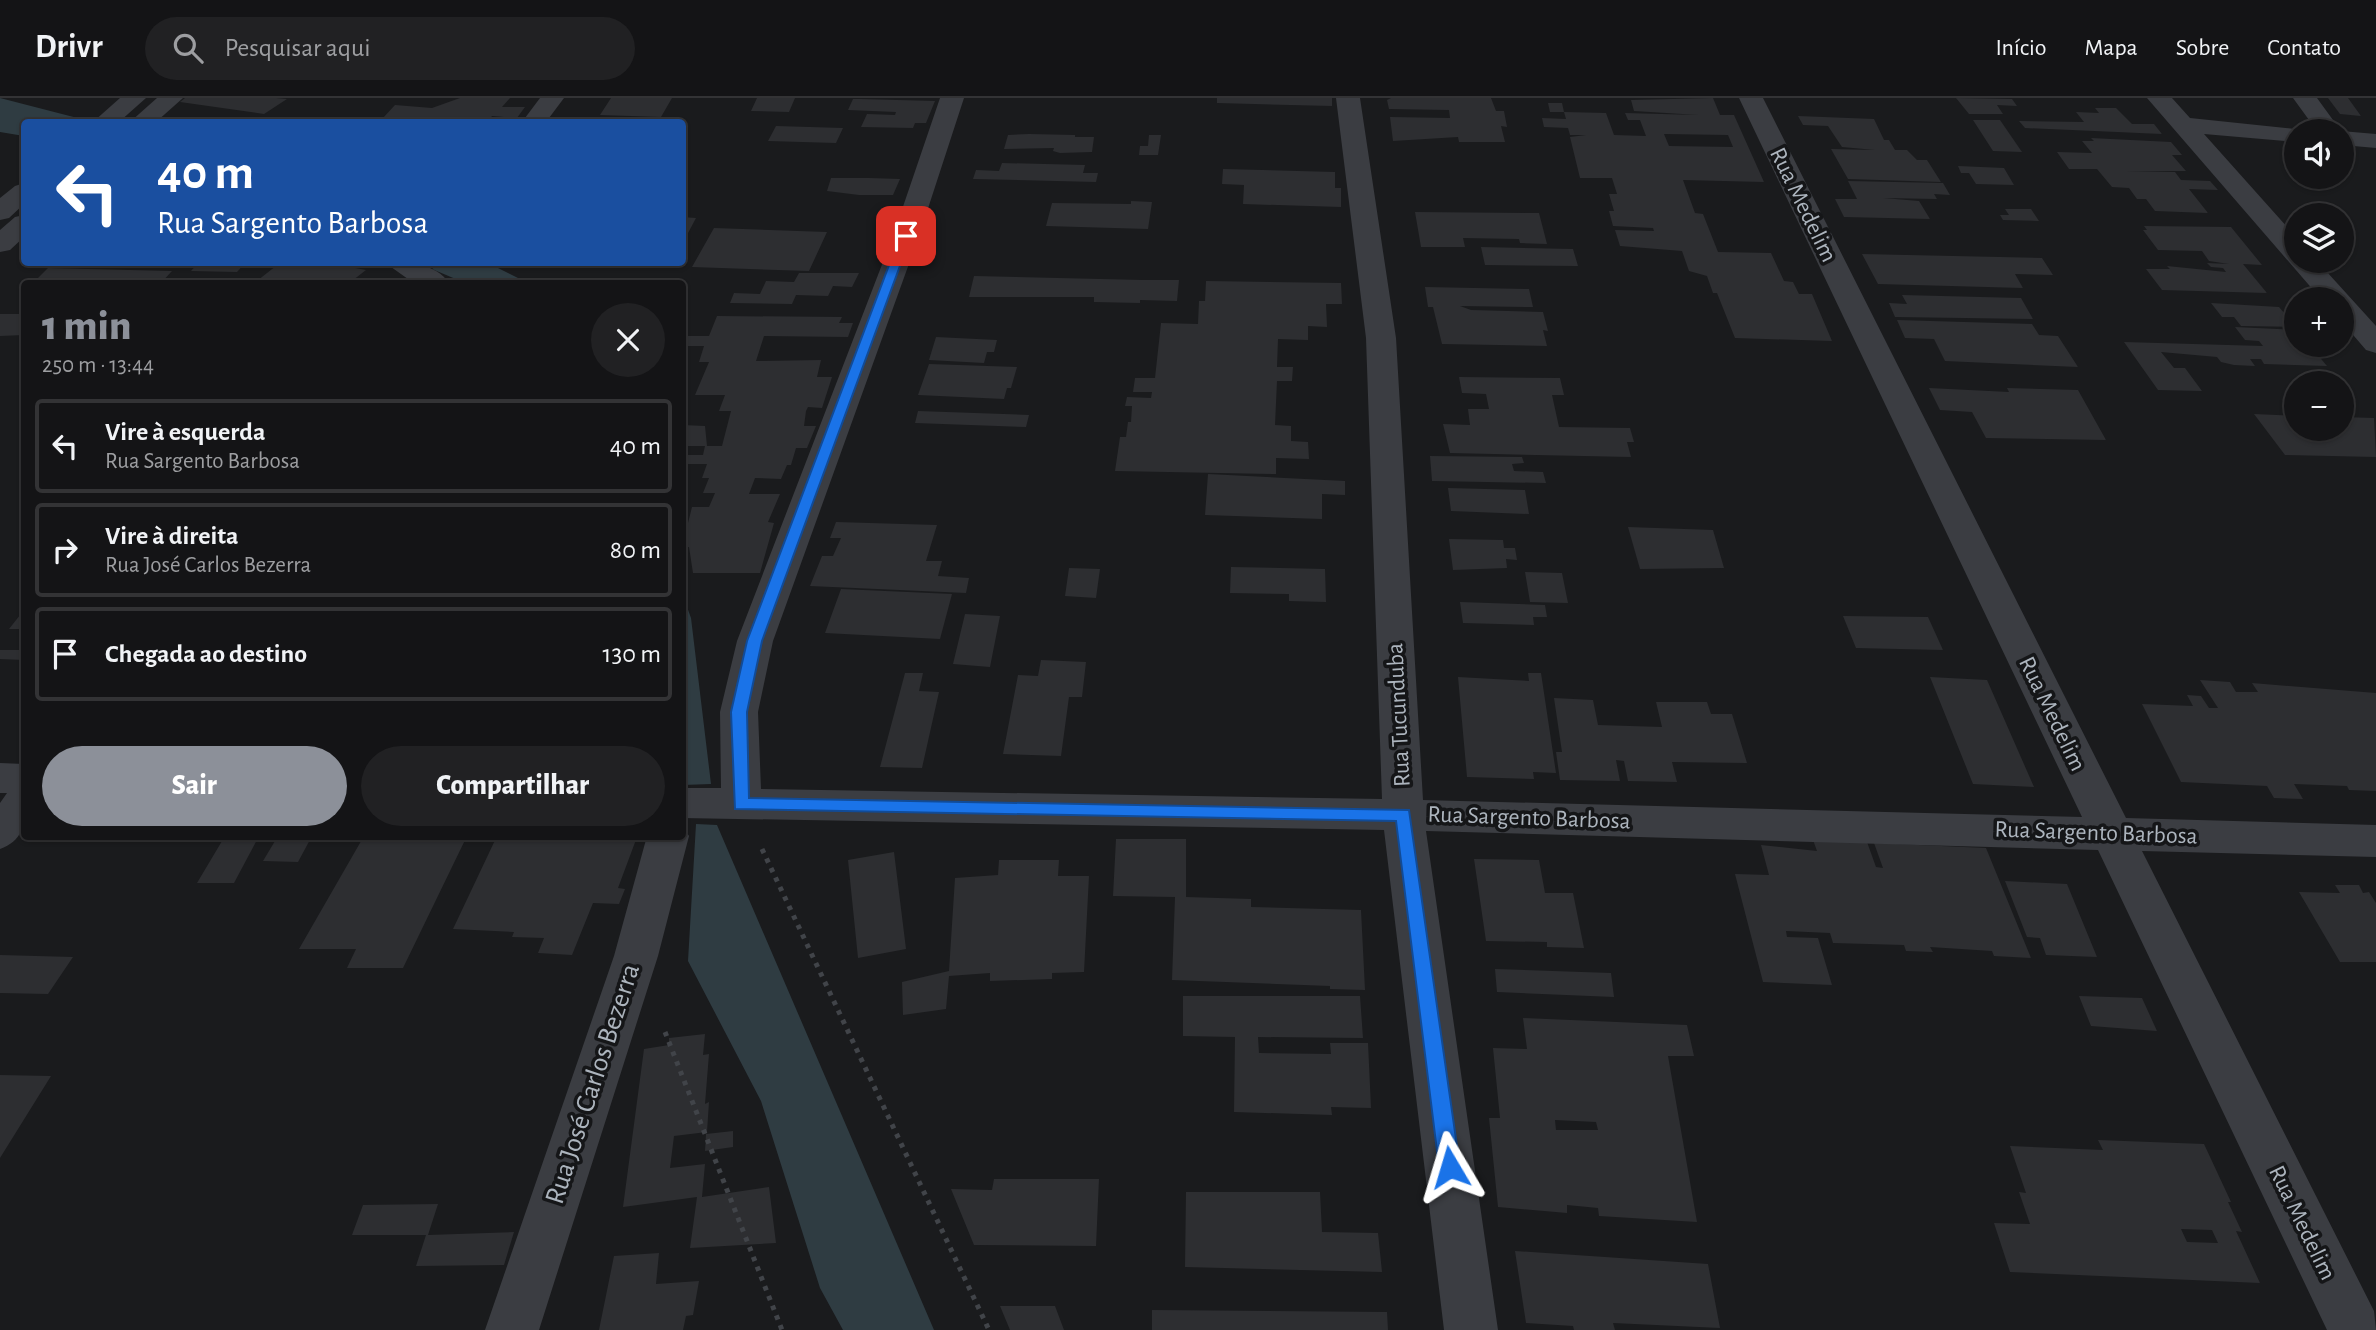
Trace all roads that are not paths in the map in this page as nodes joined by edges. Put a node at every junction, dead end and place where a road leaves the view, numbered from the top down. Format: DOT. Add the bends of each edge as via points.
graph roads {
  1 [pos="134,98"];
  2 [pos="171,98"];
  3 [pos="552,98"];
  4 [pos="952,98"];
  5 [pos="1348,98"];
  6 [pos="1751,98"];
  7 [pos="2159,98"];
  8 [pos="2305,98"];
  9 [pos="109,119"];
  10 [pos="146,119"];
  11 [pos="536,119"];
  12 [pos="2320,119"];
  13 [pos="2182,125"];
  14 [pos="2284,134"];
  15 [pos="2354,139"];
  16 [pos="2376,141"];
  17 [pos="21,194"];
  18 [pos="0,212"];
  19 [pos="21,226"];
  20 [pos="2284,240"];
  21 [pos="0,244"];
  22 [pos="2313,273"];
  23 [pos="2325,287"];
  24 [pos="2354,319"];
  25 [pos="2376,344"];
  26 [pos="0,778"];
  27 [pos="21,779"];
  28 [pos="686,803"];
  29 [pos="741,804"];
  30 [pos="21,805"];
  31 [pos="1404,815"];
  32 [pos="0,833"];
  33 [pos="2110,834"];
  34 [pos="667,840"];
  35 [pos="2376,841"];
  36 [pos="512,1330"];
  37 [pos="1471,1330"];
  38 [pos="2355,1330"];
  1 -- 9 [label="street"];
  2 -- 10 [label="street"];
  3 -- 11 [label="street"];
  4 -- 29 [label="street" via="906,236 755,641 739,712"];
  5 -- 31 [label="street, Rua Tucunduba" via="1381,338"];
  6 -- 33 [label="street, Rua Medelim"];
  7 -- 13 [label="street"];
  8 -- 12 [label="street"];
  13 -- 14 [label="street"];
  13 -- 20 [label="street"];
  15 -- 16 [label="street"];
  17 -- 18 [label="street"];
  19 -- 21 [label="street"];
  22 -- 23 [label="street"];
  24 -- 25 [label="street"];
  26 -- 27 [label="street"];
  28 -- 29 [label="street, Rua Sargento Barbosa"];
  29 -- 31 [label="street, Rua Sargento Barbosa"];
  30 -- 32 [label="street"];
  31 -- 33 [label="street, Rua Sargento Barbosa"];
  31 -- 37 [label="street, Rua Tucunduba"];
  33 -- 35 [label="street, Rua Sargento Barbosa"];
  33 -- 38 [label="street, Rua Medelim"];
  34 -- 36 [label="street, Rua José Carlos Bezerra" via="636,956"];
}
